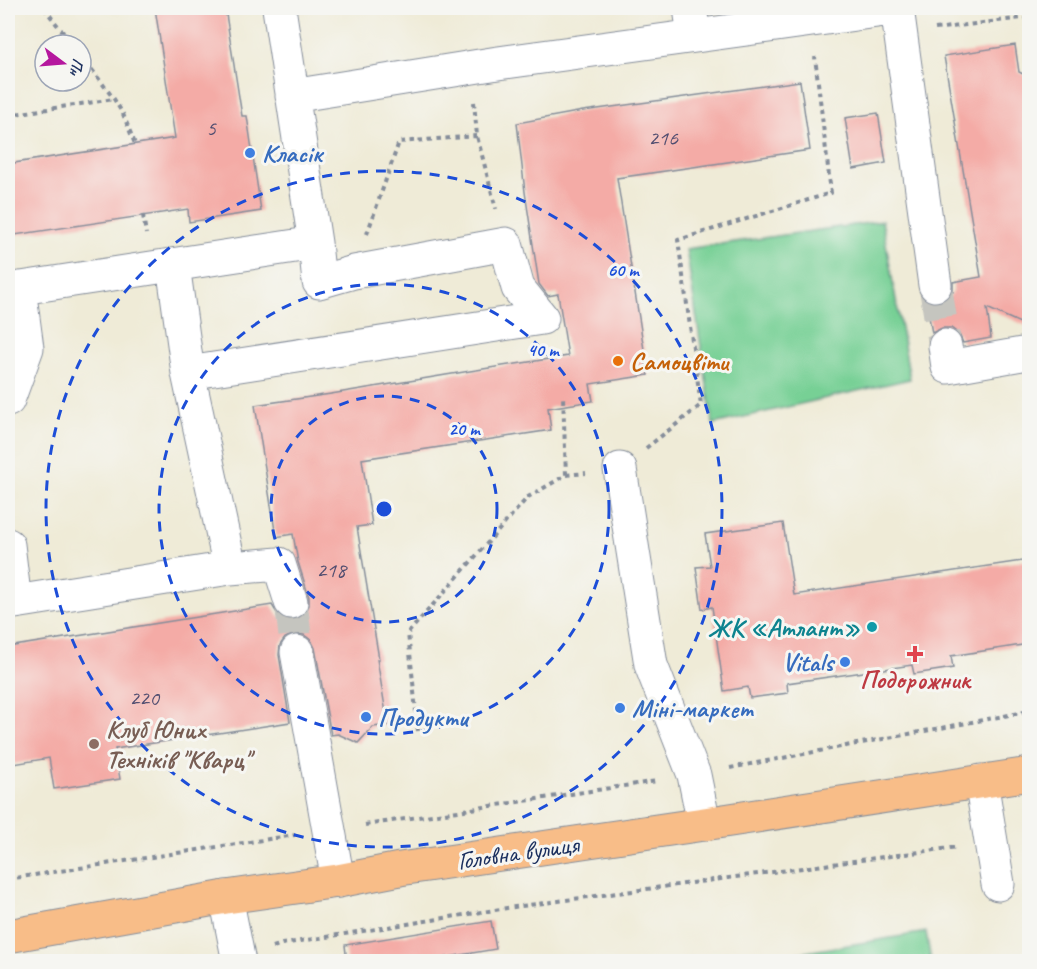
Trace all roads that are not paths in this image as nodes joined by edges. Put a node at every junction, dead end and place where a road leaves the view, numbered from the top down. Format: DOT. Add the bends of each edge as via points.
graph roads {
  1 [pos="279,8"];
  2 [pos="898,16"];
  3 [pos="692,22"];
  4 [pos="292,96"];
  5 [pos="315,243"];
  6 [pos="173,265"];
  7 [pos="935,285"];
  8 [pos="13,289"];
  9 [pos="945,346"];
  10 [pos="1022,354"];
  11 [pos="188,373"];
  12 [pos="8,400"];
  13 [pos="620,469"];
  14 [pos="8,545"];
  15 [pos="230,568"];
  16 [pos="291,602"];
  17 [pos="297,652"];
  18 [pos="1029,774"];
  19 [pos="981,781"];
  20 [pos="704,824"];
  21 [pos="338,881"];
  22 [pos="998,884"];
  23 [pos="226,897"];
  24 [pos="8,936"];
  25 [pos="238,960"];
  1 -- 4 [label="lane"];
  2 -- 3 [label="lane"];
  2 -- 7 [label="lane"];
  3 -- 4 [label="lane" via="498,63"];
  4 -- 5 [label="lane"];
  5 -- 6 [label="lane"];
  5 -- 11 [label="lane" via="319,282 506,244 518,288 542,318"];
  6 -- 8 [label="lane"];
  6 -- 11 [label="lane"];
  8 -- 12 [label="lane" via="27,348"];
  9 -- 10 [label="lane" via="948,367"];
  11 -- 15 [label="lane"];
  13 -- 20 [label="lane" via="651,665 694,775"];
  14 -- 15 [label="lane" via="15,602"];
  15 -- 16 [label="lane" via="279,564"];
  17 -- 21 [label="lane"];
  18 -- 19 [label="main road, Головна вулиця"];
  19 -- 20 [label="main road, Головна вулиця"];
  19 -- 22 [label="lane"];
  20 -- 21 [label="main road, Головна вулиця"];
  21 -- 23 [label="main road, Головна вулиця"];
  23 -- 24 [label="main road, Головна вулиця"];
  23 -- 25 [label="lane"];
}
